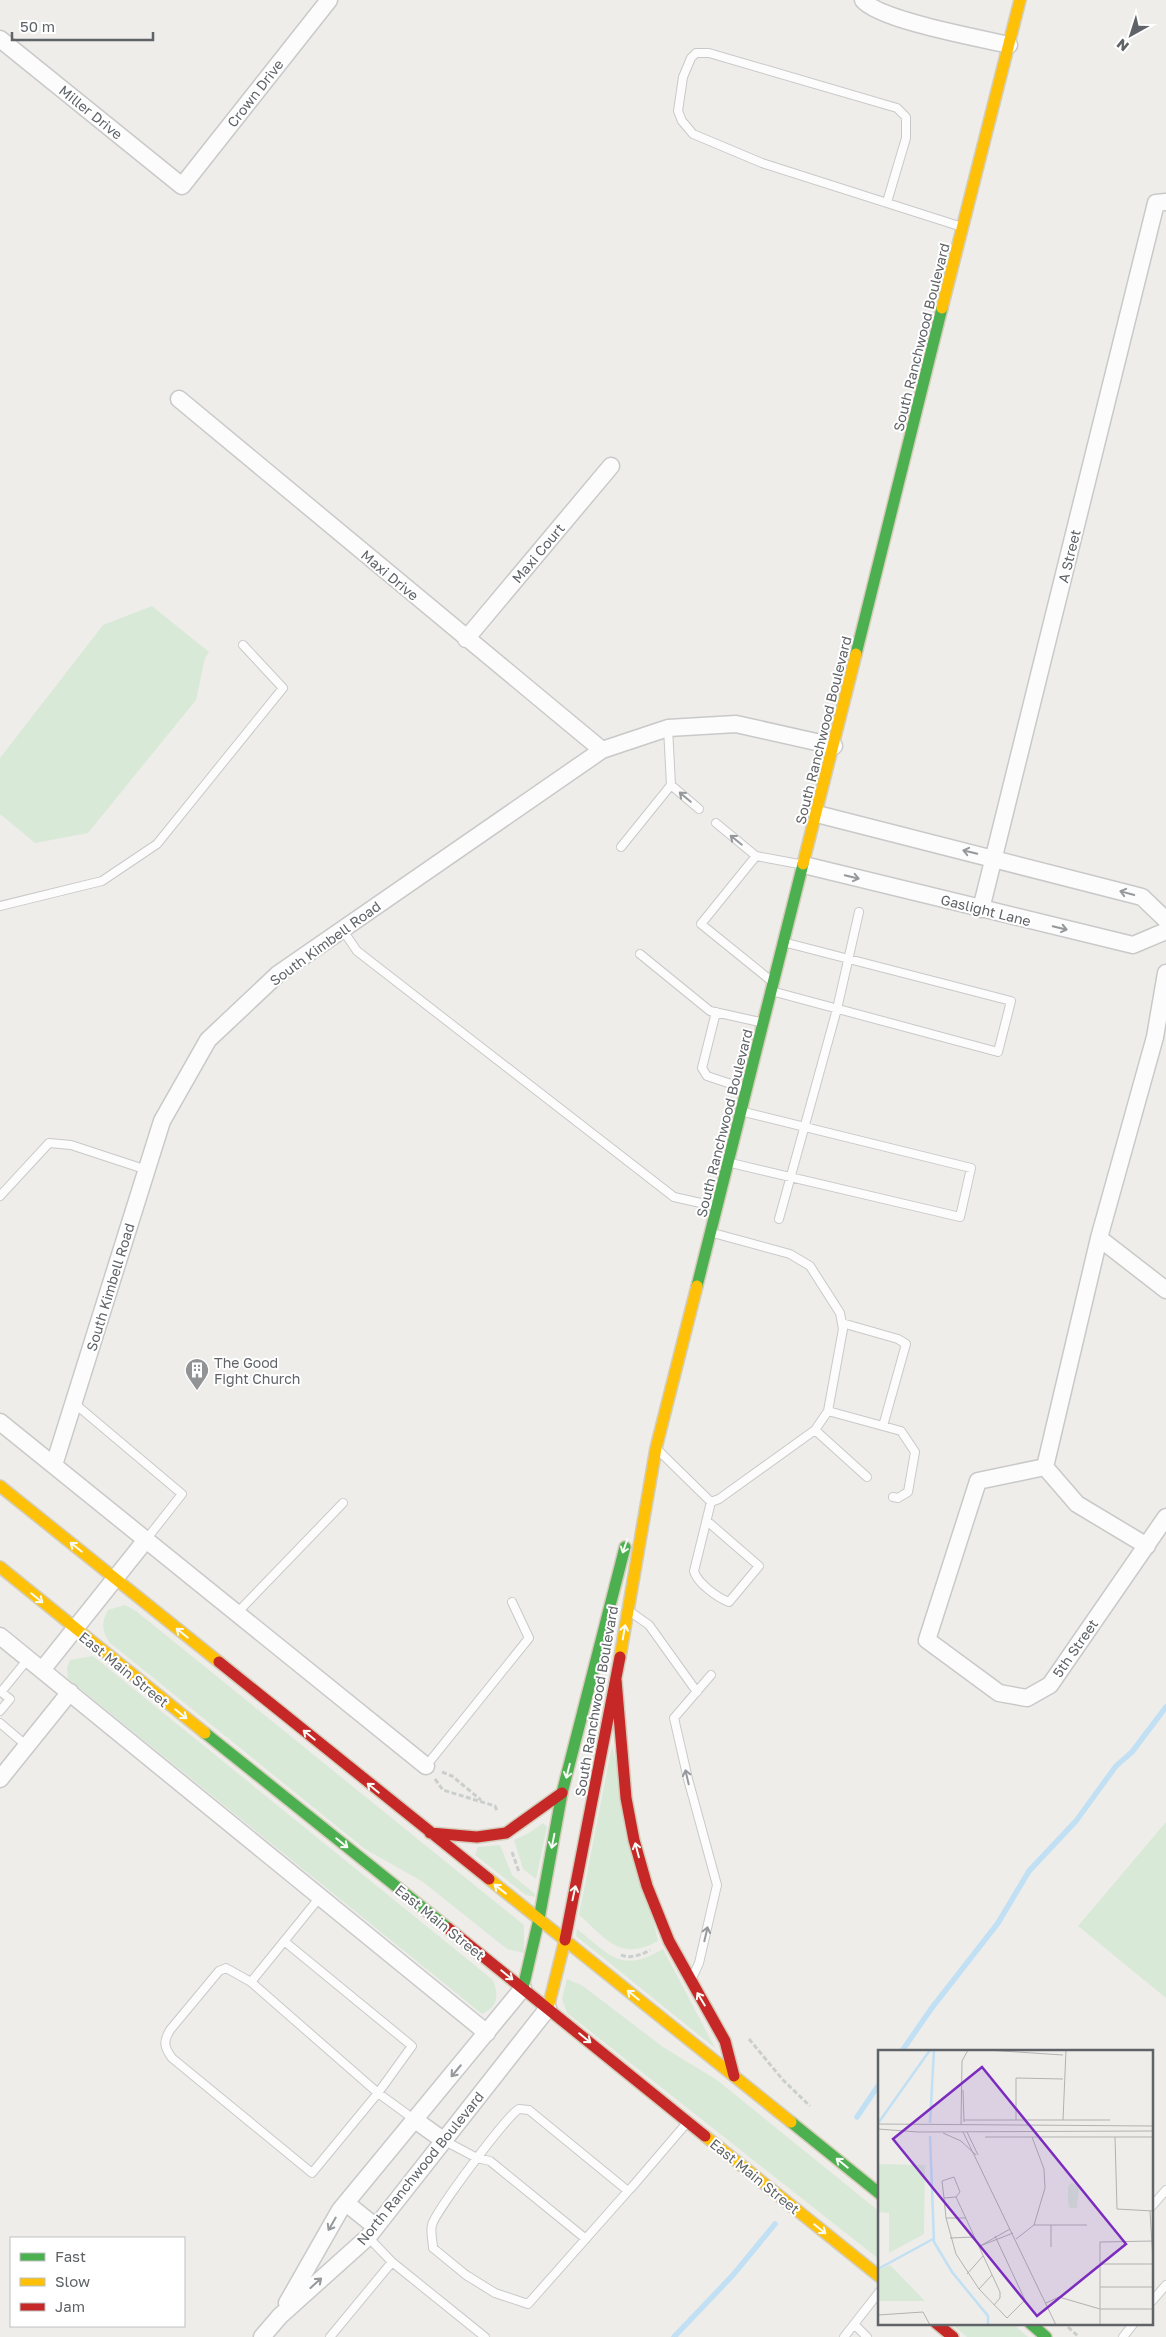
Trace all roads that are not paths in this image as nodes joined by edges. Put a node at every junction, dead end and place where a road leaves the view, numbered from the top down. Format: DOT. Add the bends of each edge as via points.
graph roads {
  1 [pos="863,0"];
  2 [pos="1020,0"];
  3 [pos="324,2"];
  4 [pos="0,39"];
  5 [pos="1009,45"];
  6 [pos="182,186"];
  7 [pos="887,202"];
  8 [pos="1161,202"];
  9 [pos="963,228"];
  10 [pos="179,400"];
  11 [pos="611,466"];
  12 [pos="466,639"];
  13 [pos="243,645"];
  14 [pos="668,728"];
  15 [pos="834,746"];
  16 [pos="602,750"];
  17 [pos="671,785"];
  18 [pos="699,809"];
  19 [pos="817,814"];
  20 [pos="716,823"];
  21 [pos="622,847"];
  22 [pos="756,856"];
  23 [pos="994,858"];
  24 [pos="804,865"];
  25 [pos="0,906"];
  26 [pos="981,909"];
  27 [pos="858,912"];
  28 [pos="1166,920"];
  29 [pos="342,929"];
  30 [pos="1166,931"];
  31 [pos="785,943"];
  32 [pos="640,954"];
  33 [pos="848,959"];
  34 [pos="1166,973"];
  35 [pos="774,987"];
  36 [pos="837,1009"];
  37 [pos="716,1012"];
  38 [pos="764,1023"];
  39 [pos="1161,1042"];
  40 [pos="747,1089"];
  41 [pos="742,1112"];
  42 [pos="806,1128"];
  43 [pos="729,1163"];
  44 [pos="147,1170"];
  45 [pos="792,1177"];
  46 [pos="0,1196"];
  47 [pos="718,1207"];
  48 [pos="780,1220"];
  49 [pos="711,1233"];
  50 [pos="1099,1238"];
  51 [pos="1166,1290"];
  52 [pos="842,1323"];
  53 [pos="74,1403"];
  54 [pos="828,1411"];
  55 [pos="0,1422"];
  56 [pos="883,1426"];
  57 [pos="815,1430"];
  58 [pos="656,1448"];
  59 [pos="54,1465"];
  60 [pos="652,1467"];
  61 [pos="1045,1467"];
  62 [pos="867,1477"];
  63 [pos="0,1486"];
  64 [pos="892,1497"];
  65 [pos="711,1502"];
  66 [pos="343,1503"];
  67 [pos="1166,1517"];
  68 [pos="707,1521"];
  69 [pos="145,1541"];
  70 [pos="1147,1546"];
  71 [pos="0,1568"];
  72 [pos="114,1578"];
  73 [pos="512,1602"];
  74 [pos="628,1611"];
  75 [pos="236,1614"];
  76 [pos="75,1629"];
  77 [pos="0,1636"];
  78 [pos="28,1659"];
  79 [pos="42,1670"];
  80 [pos="712,1675"];
  81 [pos="616,1680"];
  82 [pos="1,1691"];
  83 [pos="70,1692"];
  84 [pos="697,1692"];
  85 [pos="0,1711"];
  86 [pos="0,1723"];
  87 [pos="27,1746"];
  88 [pos="426,1766"];
  89 [pos="0,1779"];
  90 [pos="562,1793"];
  91 [pos="430,1833"];
  92 [pos="320,1897"];
  93 [pos="539,1919"];
  94 [pos="565,1940"];
  95 [pos="284,1941"];
  96 [pos="690,1980"];
  97 [pos="251,1982"];
  98 [pos="522,1988"];
  99 [pos="548,2008"];
  100 [pos="486,2033"];
  101 [pos="734,2076"];
  102 [pos="378,2093"];
  103 [pos="415,2120"];
  104 [pos="688,2122"];
  105 [pos="443,2140"];
  106 [pos="477,2158"];
  107 [pos="1166,2190"];
  108 [pos="628,2191"];
  109 [pos="878,2192"];
  110 [pos="346,2203"];
  111 [pos="1154,2204"];
  112 [pos="372,2232"];
  113 [pos="586,2239"];
  114 [pos="392,2262"];
  115 [pos="878,2275"];
  116 [pos="1166,2284"];
  117 [pos="878,2294"];
  118 [pos="1154,2299"];
  119 [pos="280,2316"];
  120 [pos="854,2324"];
  121 [pos="937,2324"];
  122 [pos="1032,2324"];
  123 [pos="1133,2324"];
  124 [pos="1046,2333"];
  125 [pos="948,2335"];
  126 [pos="262,2337"];
  127 [pos="330,2337"];
  128 [pos="485,2337"];
  129 [pos="844,2337"];
  130 [pos="867,2337"];
  131 [pos="1123,2337"];
  1 -- 5 [label="street" via="869,7 892,16"];
  2 -- 5 [label="main road, South Ranchwood Boulevard"];
  3 -- 6 [label="street, Crown Drive"];
  4 -- 6 [label="street, Miller Drive"];
  5 -- 9 [label="main road, South Ranchwood Boulevard"];
  7 -- 7 [label="lane" via="762,163 693,134 678,111 683,77 690,58 696,53 709,53 897,108 906,117 906,138"];
  7 -- 9 [label="lane"];
  8 -- 23 [label="street, A Street"];
  9 -- 15 [label="main road, South Ranchwood Boulevard"];
  10 -- 12 [label="street, Maxi Drive"];
  11 -- 12 [label="street, Maxi Court"];
  12 -- 16 [label="street, Maxi Drive"];
  13 -- 25 [label="lane" via="283,688 157,844 102,881"];
  14 -- 15 [label="street, South Kimbell Road" via="736,724"];
  14 -- 16 [label="street, South Kimbell Road"];
  14 -- 17 [label="lane"];
  15 -- 19 [label="main road, South Ranchwood Boulevard"];
  16 -- 29 [label="street, South Kimbell Road"];
  18 -- 17 [label="lane, one-way"];
  17 -- 21 [label="lane"];
  23 -- 19 [label="street, one-way"];
  19 -- 24 [label="main road, South Ranchwood Boulevard"];
  22 -- 20 [label="lane, one-way"];
  22 -- 24 [label="lane"];
  22 -- 35 [label="lane" via="701,924"];
  23 -- 26 [label="street, A Street"];
  28 -- 23 [label="street, one-way" via="1142,897"];
  24 -- 26 [label="street, Gaslight Lane, one-way"];
  24 -- 31 [label="main road, South Ranchwood Boulevard"];
  26 -- 30 [label="street, Gaslight Lane, one-way" via="1132,945"];
  27 -- 33 [label="lane"];
  29 -- 44 [label="street, South Kimbell Road" via="278,974 208,1040 162,1120"];
  29 -- 47 [label="lane" via="357,950 674,1197"];
  31 -- 33 [label="lane"];
  31 -- 35 [label="main road, South Ranchwood Boulevard"];
  32 -- 37 [label="lane" via="710,1011"];
  33 -- 36 [label="lane"];
  33 -- 36 [label="lane" via="1011,1001 998,1052"];
  34 -- 39 [label="street"];
  35 -- 36 [label="lane"];
  35 -- 38 [label="main road, South Ranchwood Boulevard"];
  36 -- 42 [label="lane"];
  37 -- 38 [label="lane"];
  37 -- 40 [label="lane" via="702,1068 707,1076"];
  38 -- 40 [label="main road, South Ranchwood Boulevard"];
  39 -- 50 [label="street"];
  40 -- 41 [label="main road, South Ranchwood Boulevard"];
  41 -- 42 [label="lane"];
  41 -- 43 [label="main road, South Ranchwood Boulevard"];
  42 -- 45 [label="lane"];
  42 -- 45 [label="lane" via="971,1168 960,1217"];
  43 -- 45 [label="lane"];
  43 -- 47 [label="main road, South Ranchwood Boulevard"];
  44 -- 46 [label="lane" via="71,1144 49,1143"];
  44 -- 53 [label="street, South Kimbell Road"];
  45 -- 48 [label="lane"];
  47 -- 49 [label="main road, South Ranchwood Boulevard"];
  49 -- 52 [label="lane" via="790,1254 810,1266 840,1313"];
  49 -- 58 [label="main road, South Ranchwood Boulevard"];
  50 -- 51 [label="street"];
  50 -- 61 [label="street"];
  52 -- 54 [label="lane"];
  52 -- 56 [label="lane" via="906,1344"];
  53 -- 59 [label="street, South Kimbell Road"];
  53 -- 69 [label="lane" via="182,1494"];
  54 -- 56 [label="lane"];
  54 -- 57 [label="lane"];
  55 -- 59 [label="street"];
  56 -- 64 [label="lane" via="901,1431 915,1452 908,1492 898,1498"];
  57 -- 62 [label="lane"];
  57 -- 65 [label="lane"];
  58 -- 60 [label="main road, South Ranchwood Boulevard"];
  58 -- 65 [label="lane"];
  59 -- 69 [label="street"];
  60 -- 74 [label="main road, South Ranchwood Boulevard"];
  60 -- 90 [label="main road, South Ranchwood Boulevard, one-way" via="621,1559"];
  61 -- 70 [label="street" via="1078,1504"];
  61 -- 70 [label="street, 5th Street" via="978,1481 927,1640 1000,1694 1027,1698 1050,1685"];
  72 -- 63 [label="main road, one-way"];
  65 -- 68 [label="lane"];
  66 -- 75 [label="lane"];
  67 -- 70 [label="street, 5th Street"];
  68 -- 68 [label="lane" via="695,1577 728,1602 759,1566"];
  69 -- 72 [label="street"];
  69 -- 75 [label="street"];
  71 -- 76 [label="main road, East Main Street, one-way"];
  72 -- 76 [label="street"];
  91 -- 72 [label="main road, one-way"];
  73 -- 88 [label="lane" via="529,1638"];
  81 -- 74 [label="main road, South Ranchwood Boulevard, one-way"];
  74 -- 84 [label="lane" via="649,1625"];
  75 -- 88 [label="street"];
  76 -- 79 [label="street"];
  76 -- 98 [label="main road, East Main Street, one-way"];
  77 -- 78 [label="street"];
  78 -- 79 [label="street"];
  78 -- 82 [label="lane"];
  79 -- 83 [label="street"];
  80 -- 84 [label="lane"];
  94 -- 81 [label="main road, South Ranchwood Boulevard, one-way"];
  96 -- 81 [label="main road, one-way" via="669,1941 647,1886 634,1840 626,1798"];
  82 -- 85 [label="lane" via="10,1699"];
  83 -- 87 [label="street"];
  83 -- 92 [label="street"];
  96 -- 84 [label="lane, one-way" via="699,1964 717,1885 674,1718"];
  86 -- 87 [label="lane"];
  87 -- 89 [label="street"];
  90 -- 91 [label="main road" via="506,1833 477,1838"];
  90 -- 93 [label="main road, South Ranchwood Boulevard, one-way"];
  93 -- 91 [label="main road, one-way"];
  92 -- 95 [label="lane"];
  92 -- 100 [label="street"];
  93 -- 94 [label="main road"];
  93 -- 98 [label="main road, South Ranchwood Boulevard"];
  94 -- 99 [label="main road, South Ranchwood Boulevard"];
  101 -- 94 [label="main road, one-way"];
  95 -- 97 [label="lane"];
  95 -- 102 [label="lane" via="412,2046"];
  101 -- 96 [label="main road, one-way" via="726,2041"];
  97 -- 102 [label="lane"];
  97 -- 102 [label="lane" via="226,1968 219,1971 164,2041 165,2049 172,2058 312,2173"];
  98 -- 99 [label="main road, East Main Street"];
  98 -- 100 [label="street, North Ranchwood Boulevard"];
  99 -- 104 [label="main road, East Main Street, one-way"];
  99 -- 105 [label="street, North Ranchwood Boulevard"];
  100 -- 103 [label="street, North Ranchwood Boulevard, one-way"];
  109 -- 101 [label="main road, one-way"];
  102 -- 103 [label="lane"];
  103 -- 105 [label="street"];
  103 -- 110 [label="street, North Ranchwood Boulevard"];
  104 -- 108 [label="lane"];
  104 -- 115 [label="main road, East Main Street, one-way"];
  105 -- 106 [label="lane"];
  105 -- 112 [label="street, North Ranchwood Boulevard"];
  106 -- 108 [label="lane" via="510,2115 524,2108"];
  106 -- 113 [label="lane" via="490,2161"];
  106 -- 113 [label="lane" via="432,2225 433,2248 466,2275 495,2293 528,2304"];
  107 -- 111 [label="lane"];
  108 -- 113 [label="lane"];
  110 -- 112 [label="street"];
  110 -- 119 [label="street, North Ranchwood Boulevard, one-way"];
  112 -- 114 [label="lane"];
  119 -- 112 [label="street, North Ranchwood Boulevard, one-way"];
  114 -- 127 [label="lane"];
  114 -- 128 [label="lane"];
  116 -- 118 [label="lane"];
  117 -- 120 [label="lane"];
  119 -- 126 [label="street, North Ranchwood Boulevard"];
  120 -- 129 [label="lane"];
  120 -- 130 [label="lane"];
  121 -- 125 [label="main road"];
  122 -- 124 [label="main road"];
  123 -- 131 [label="lane"];
}
